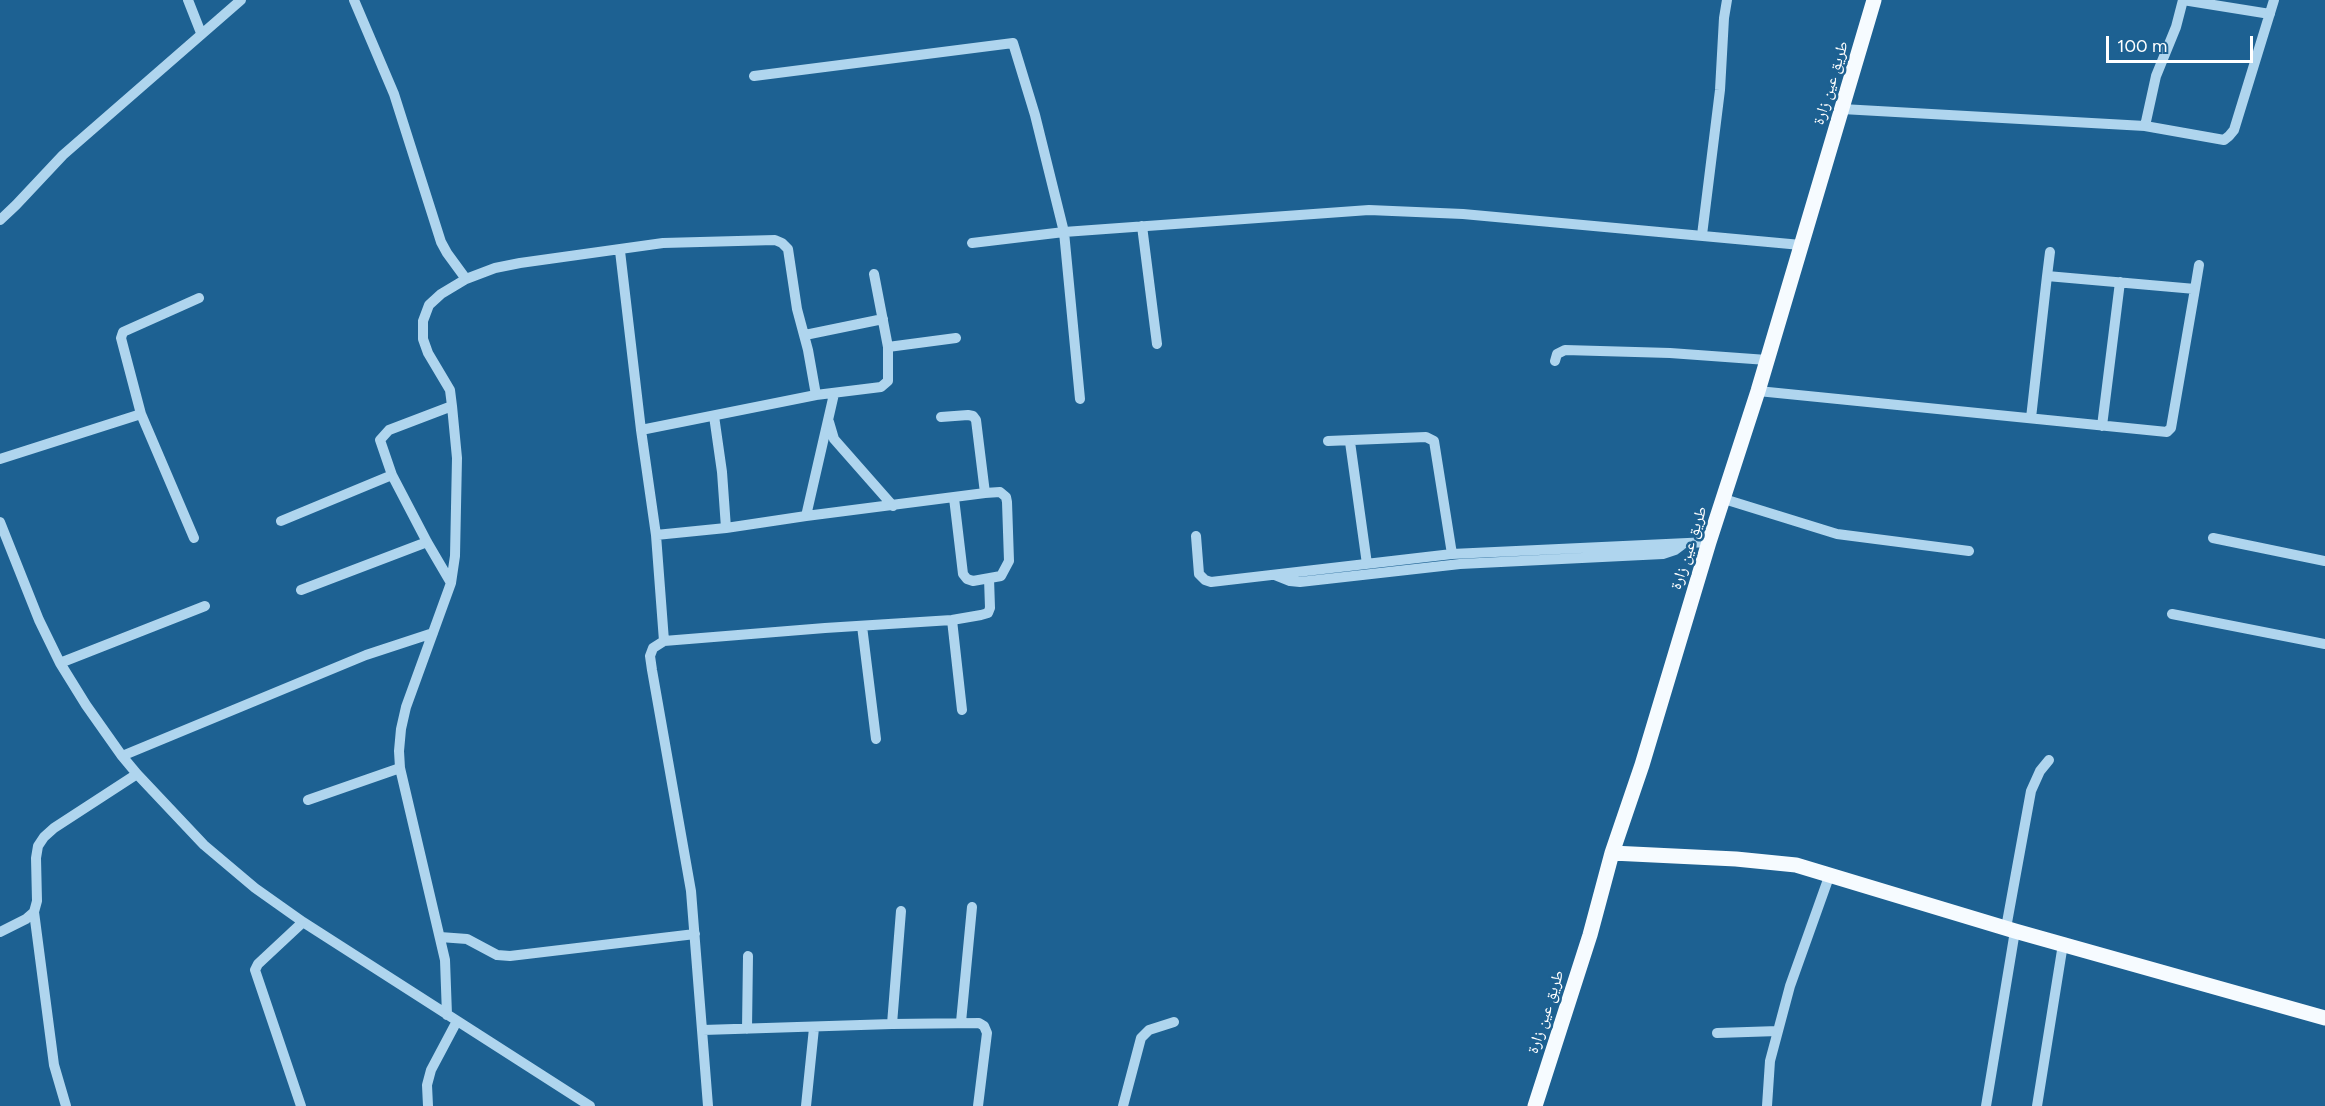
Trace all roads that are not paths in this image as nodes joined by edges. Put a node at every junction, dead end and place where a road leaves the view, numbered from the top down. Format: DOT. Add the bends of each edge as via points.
graph roads {
  1 [pos="188,0"];
  2 [pos="241,0"];
  3 [pos="354,0"];
  4 [pos="1727,0"];
  5 [pos="1874,0"];
  6 [pos="2274,0"];
  7 [pos="2270,15"];
  8 [pos="201,33"];
  9 [pos="754,76"];
  10 [pos="1842,109"];
  11 [pos="2145,126"];
  12 [pos="0,220"];
  13 [pos="1142,226"];
  14 [pos="1064,232"];
  15 [pos="1702,236"];
  16 [pos="972,243"];
  17 [pos="1801,245"];
  18 [pos="620,250"];
  19 [pos="2050,252"];
  20 [pos="2199,265"];
  21 [pos="874,274"];
  22 [pos="2047,276"];
  23 [pos="466,279"];
  24 [pos="2120,282"];
  25 [pos="2195,289"];
  26 [pos="200,298"];
  27 [pos="883,319"];
  28 [pos="804,335"];
  29 [pos="956,338"];
  30 [pos="1157,344"];
  31 [pos="888,347"];
  32 [pos="1767,360"];
  33 [pos="1555,361"];
  34 [pos="1758,391"];
  35 [pos="834,394"];
  36 [pos="816,395"];
  37 [pos="1080,399"];
  38 [pos="452,406"];
  39 [pos="141,414"];
  40 [pos="714,416"];
  41 [pos="941,417"];
  42 [pos="2031,418"];
  43 [pos="829,421"];
  44 [pos="2102,426"];
  45 [pos="641,430"];
  46 [pos="1328,441"];
  47 [pos="1350,442"];
  48 [pos="0,459"];
  49 [pos="392,475"];
  50 [pos="986,493"];
  51 [pos="954,498"];
  52 [pos="1724,499"];
  53 [pos="893,506"];
  54 [pos="806,516"];
  55 [pos="281,521"];
  56 [pos="0,522"];
  57 [pos="726,528"];
  58 [pos="656,535"];
  59 [pos="1196,536"];
  60 [pos="194,538"];
  61 [pos="2213,538"];
  62 [pos="427,542"];
  63 [pos="1709,542"];
  64 [pos="1683,543"];
  65 [pos="1968,551"];
  66 [pos="1452,554"];
  67 [pos="2325,561"];
  68 [pos="1367,564"];
  69 [pos="1274,575"];
  70 [pos="989,578"];
  71 [pos="451,583"];
  72 [pos="301,590"];
  73 [pos="205,606"];
  74 [pos="2172,614"];
  75 [pos="952,620"];
  76 [pos="862,626"];
  77 [pos="433,633"];
  78 [pos="664,641"];
  79 [pos="2325,644"];
  80 [pos="60,663"];
  81 [pos="963,710"];
  82 [pos="876,739"];
  83 [pos="122,756"];
  84 [pos="2049,760"];
  85 [pos="400,768"];
  86 [pos="137,774"];
  87 [pos="308,800"];
  88 [pos="1612,853"];
  89 [pos="1830,874"];
  90 [pos="972,907"];
  91 [pos="901,911"];
  92 [pos="34,912"];
  93 [pos="303,922"];
  94 [pos="2010,930"];
  95 [pos="0,932"];
  96 [pos="695,934"];
  97 [pos="440,937"];
  98 [pos="2063,944"];
  99 [pos="748,956"];
  100 [pos="452,1018"];
  101 [pos="2325,1018"];
  102 [pos="1174,1022"];
  103 [pos="961,1023"];
  104 [pos="892,1024"];
  105 [pos="814,1028"];
  106 [pos="747,1029"];
  107 [pos="703,1030"];
  108 [pos="1778,1031"];
  109 [pos="1717,1033"];
  110 [pos="66,1106"];
  111 [pos="301,1106"];
  112 [pos="428,1106"];
  113 [pos="590,1106"];
  114 [pos="708,1106"];
  115 [pos="806,1106"];
  116 [pos="978,1106"];
  117 [pos="1124,1106"];
  118 [pos="1535,1106"];
  119 [pos="1767,1106"];
  120 [pos="1986,1106"];
  121 [pos="2037,1106"];
  1 -- 8 [label="street"];
  2 -- 8 [label="street"];
  3 -- 23 [label="street" via="394,94 441,242"];
  4 -- 15 [label="street"];
  5 -- 10 [label="main road, طريق عين زارة"];
  6 -- 7 [label="street"];
  7 -- 11 [label="street" via="2229,136 2215,139"];
  7 -- 11 [label="street" via="2183,0 2156,76"];
  8 -- 12 [label="street" via="63,155"];
  9 -- 14 [label="street" via="1013,43"];
  10 -- 11 [label="street"];
  10 -- 17 [label="main road, طريق عين زارة"];
  13 -- 14 [label="street"];
  13 -- 15 [label="street" via="1369,210 1421,211"];
  13 -- 30 [label="street"];
  14 -- 16 [label="street"];
  14 -- 37 [label="street"];
  15 -- 17 [label="street"];
  17 -- 32 [label="main road, طريق عين زارة"];
  18 -- 23 [label="street" via="520,263"];
  18 -- 28 [label="street" via="685,241 764,239 782,243 788,249"];
  18 -- 45 [label="street"];
  19 -- 22 [label="street"];
  20 -- 25 [label="street"];
  21 -- 27 [label="street"];
  22 -- 24 [label="street"];
  22 -- 42 [label="street"];
  23 -- 38 [label="street" via="429,305 423,321 423,339 450,390"];
  24 -- 25 [label="street"];
  24 -- 44 [label="street"];
  25 -- 44 [label="street" via="2170,431"];
  26 -- 39 [label="street" via="123,332 121,338"];
  27 -- 28 [label="street"];
  27 -- 31 [label="street"];
  28 -- 36 [label="street"];
  29 -- 31 [label="street"];
  31 -- 35 [label="street" via="888,381 881,387"];
  32 -- 33 [label="street" via="1565,350 1557,354"];
  32 -- 34 [label="main road, طريق عين زارة"];
  34 -- 42 [label="street"];
  34 -- 52 [label="main road, طريق عين زارة"];
  35 -- 36 [label="street"];
  35 -- 43 [label="street"];
  36 -- 40 [label="street"];
  38 -- 49 [label="street" via="384,435 380,440"];
  38 -- 71 [label="street" via="457,498"];
  39 -- 48 [label="street"];
  39 -- 60 [label="street"];
  40 -- 45 [label="street"];
  40 -- 57 [label="street"];
  41 -- 50 [label="street" via="968,415 976,420"];
  42 -- 44 [label="street"];
  43 -- 53 [label="street" via="834,439"];
  43 -- 54 [label="street"];
  45 -- 58 [label="street"];
  46 -- 47 [label="street"];
  47 -- 66 [label="street" via="1426,437 1434,441"];
  47 -- 68 [label="street"];
  49 -- 55 [label="street"];
  49 -- 62 [label="street"];
  50 -- 51 [label="street"];
  50 -- 70 [label="street" via="1000,492 1007,502 1009,561 1001,576"];
  51 -- 53 [label="street"];
  51 -- 70 [label="street" via="963,574 973,581"];
  52 -- 63 [label="main road, طريق عين زارة"];
  52 -- 65 [label="street" via="1837,534"];
  53 -- 54 [label="street"];
  54 -- 57 [label="street"];
  56 -- 80 [label="street"];
  57 -- 58 [label="street"];
  58 -- 78 [label="street"];
  59 -- 69 [label="street" via="1199,574 1205,580"];
  61 -- 67 [label="street"];
  62 -- 71 [label="street"];
  62 -- 72 [label="street"];
  63 -- 64 [label="street"];
  63 -- 88 [label="main road, طريق عين زارة"];
  64 -- 66 [label="street"];
  64 -- 69 [label="street" via="1663,554 1460,564 1300,582"];
  66 -- 68 [label="street"];
  68 -- 69 [label="street"];
  70 -- 75 [label="street" via="988,613"];
  71 -- 77 [label="street"];
  73 -- 80 [label="street"];
  74 -- 79 [label="street"];
  75 -- 76 [label="street"];
  75 -- 81 [label="street"];
  76 -- 78 [label="street"];
  76 -- 82 [label="street"];
  77 -- 83 [label="street" via="366,655"];
  77 -- 85 [label="street" via="406,707"];
  78 -- 96 [label="street" via="652,648 650,656"];
  80 -- 83 [label="street"];
  83 -- 86 [label="street"];
  84 -- 94 [label="street" via="2031,791"];
  85 -- 87 [label="street"];
  85 -- 97 [label="street"];
  86 -- 92 [label="street" via="44,837 36,858"];
  86 -- 93 [label="street" via="204,844"];
  88 -- 89 [label="main road" via="1772,862"];
  88 -- 118 [label="main road, طريق عين زارة"];
  89 -- 94 [label="main road"];
  89 -- 108 [label="street"];
  90 -- 103 [label="street"];
  91 -- 104 [label="street"];
  92 -- 95 [label="street"];
  92 -- 110 [label="street" via="54,1065"];
  93 -- 100 [label="street"];
  93 -- 111 [label="street" via="255,970"];
  94 -- 98 [label="main road"];
  94 -- 120 [label="street"];
  96 -- 97 [label="street" via="510,956 497,955 467,939"];
  96 -- 107 [label="street"];
  97 -- 100 [label="street"];
  98 -- 101 [label="main road"];
  98 -- 121 [label="street"];
  99 -- 106 [label="street"];
  100 -- 112 [label="street" via="431,1070"];
  100 -- 113 [label="street"];
  102 -- 117 [label="street" via="1149,1030 1141,1038"];
  103 -- 104 [label="street"];
  103 -- 116 [label="street" via="979,1023 987,1033"];
  104 -- 105 [label="street"];
  105 -- 106 [label="street"];
  105 -- 115 [label="street"];
  106 -- 107 [label="street"];
  107 -- 114 [label="street"];
  108 -- 109 [label="street"];
  108 -- 119 [label="street" via="1767,1076"];
}
